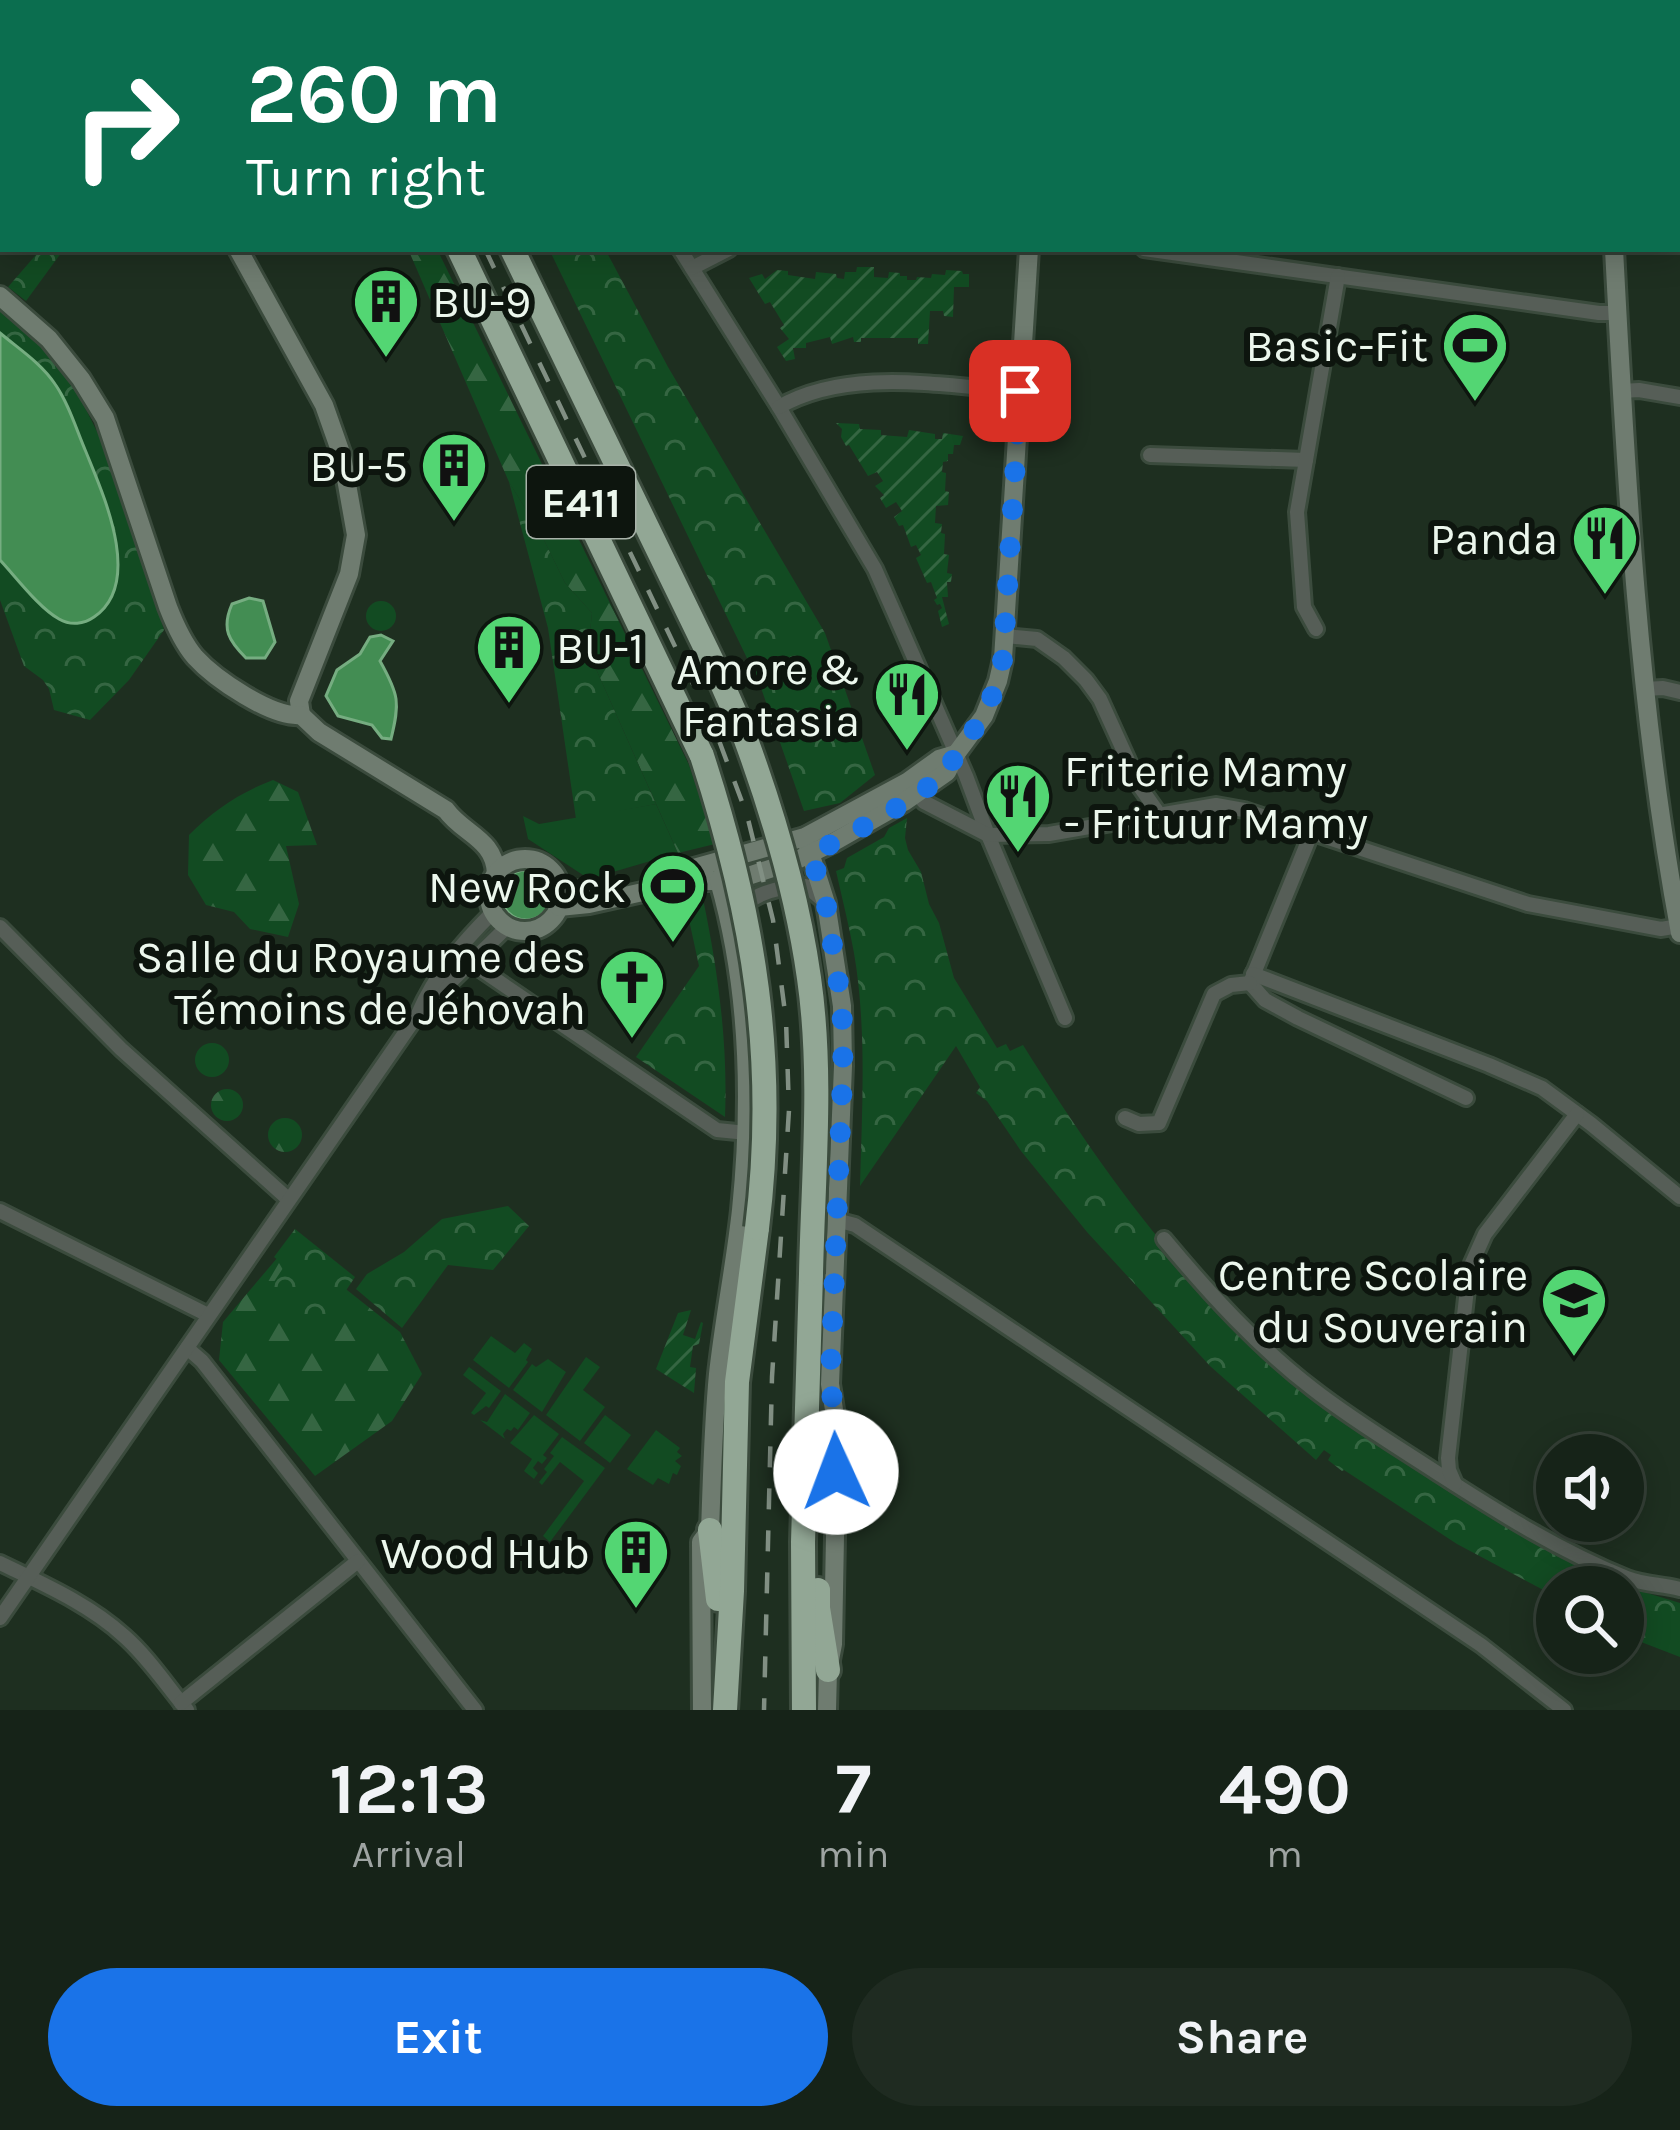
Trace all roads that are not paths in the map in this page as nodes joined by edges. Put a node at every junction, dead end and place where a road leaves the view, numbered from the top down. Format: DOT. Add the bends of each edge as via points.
graph roads {
  1 [pos="240,252"];
  2 [pos="460,252"];
  3 [pos="513,252"];
  4 [pos="682,252"];
  5 [pos="723,252"];
  6 [pos="1029,252"];
  7 [pos="1166,252"];
  8 [pos="1614,252"];
  9 [pos="692,268"];
  10 [pos="1338,276"];
  11 [pos="0,296"];
  12 [pos="1617,313"];
  13 [pos="1020,391"];
  14 [pos="1622,391"];
  15 [pos="1680,398"];
  16 [pos="779,407"];
  17 [pos="1150,455"];
  18 [pos="1306,460"];
  19 [pos="1316,629"];
  20 [pos="1004,636"];
  21 [pos="1645,689"];
  22 [pos="1680,692"];
  23 [pos="301,715"];
  24 [pos="956,754"];
  25 [pos="916,793"];
  26 [pos="446,810"];
  27 [pos="1159,814"];
  28 [pos="1310,834"];
  29 [pos="988,835"];
  30 [pos="808,846"];
  31 [pos="523,859"];
  32 [pos="732,859"];
  33 [pos="496,874"];
  34 [pos="719,880"];
  35 [pos="560,886"];
  36 [pos="826,903"];
  37 [pos="559,907"];
  38 [pos="500,920"];
  39 [pos="729,920"];
  40 [pos="0,927"];
  41 [pos="1679,930"];
  42 [pos="470,962"];
  43 [pos="1251,978"];
  44 [pos="418,1014"];
  45 [pos="1065,1018"];
  46 [pos="1466,1098"];
  47 [pos="1577,1114"];
  48 [pos="1125,1118"];
  49 [pos="747,1133"];
  50 [pos="1680,1196"];
  51 [pos="288,1199"];
  52 [pos="0,1211"];
  53 [pos="836,1220"];
  54 [pos="1164,1239"];
  55 [pos="208,1316"];
  56 [pos="187,1348"];
  57 [pos="808,1390"];
  58 [pos="1455,1484"];
  59 [pos="710,1530"];
  60 [pos="358,1561"];
  61 [pos="0,1563"];
  62 [pos="28,1577"];
  63 [pos="1680,1589"];
  64 [pos="0,1618"];
  65 [pos="828,1670"];
  66 [pos="184,1707"];
  67 [pos="467,1707"];
  68 [pos="718,1708"];
  69 [pos="804,1710"];
  70 [pos="827,1710"];
  71 [pos="1564,1710"];
  1 -- 23 [label="street" via="324,405 356,535 349,574 299,701"];
  2 -- 68 [label="highway, E411, bridge" via="702,756 743,899 760,1004 764,1171 737,1382 732,1591"];
  3 -- 57 [label="highway, E411, bridge" via="742,728 796,906 810,980 815,1106"];
  4 -- 9 [label="street"];
  5 -- 9 [label="street"];
  6 -- 13 [label="street"];
  7 -- 10 [label="street"];
  8 -- 12 [label="street"];
  9 -- 16 [label="street"];
  10 -- 12 [label="street"];
  10 -- 18 [label="street"];
  11 -- 23 [label="street" via="50,339 105,418 168,608 194,656 268,707"];
  12 -- 14 [label="street"];
  13 -- 16 [label="street" via="838,384"];
  13 -- 20 [label="street"];
  14 -- 15 [label="street"];
  14 -- 21 [label="street"];
  16 -- 24 [label="street" via="875,569"];
  17 -- 18 [label="street"];
  18 -- 19 [label="street" via="1297,512 1304,607"];
  20 -- 24 [label="street" via="989,705"];
  20 -- 27 [label="street" via="1037,639 1086,680"];
  21 -- 22 [label="street"];
  21 -- 41 [label="street"];
  23 -- 26 [label="street"];
  24 -- 25 [label="street" via="939,759"];
  24 -- 29 [label="street"];
  25 -- 29 [label="street"];
  25 -- 30 [label="street"];
  26 -- 31 [label="street"];
  26 -- 33 [label="street" via="487,846"];
  27 -- 28 [label="street" via="1216,805"];
  27 -- 29 [label="street" via="1049,834"];
  28 -- 41 [label="street" via="1528,904"];
  28 -- 43 [label="street"];
  29 -- 45 [label="street"];
  30 -- 32 [label="street"];
  30 -- 34 [label="street"];
  30 -- 36 [label="street"];
  31 -- 33 [label="street"];
  31 -- 35 [label="street" via="546,866"];
  32 -- 34 [label="street"];
  32 -- 35 [label="street" via="612,890"];
  33 -- 38 [label="street" via="489,892"];
  34 -- 37 [label="street"];
  34 -- 39 [label="street"];
  35 -- 37 [label="street"];
  36 -- 39 [label="street" via="806,886 784,886 752,898"];
  36 -- 53 [label="street" via="842,1026"];
  37 -- 38 [label="street" via="538,929 517,931"];
  38 -- 42 [label="street"];
  38 -- 44 [label="street" via="464,942"];
  39 -- 49 [label="street"];
  40 -- 51 [label="street"];
  42 -- 44 [label="street"];
  42 -- 49 [label="street" via="718,1130"];
  43 -- 46 [label="street" via="1265,1000"];
  43 -- 47 [label="street" via="1490,1065"];
  43 -- 48 [label="street" via="1214,994 1159,1123"];
  44 -- 51 [label="street"];
  47 -- 50 [label="street"];
  47 -- 58 [label="street" via="1485,1234 1472,1263 1448,1458"];
  49 -- 59 [label="street" via="718,1372"];
  51 -- 55 [label="street"];
  52 -- 55 [label="street"];
  53 -- 65 [label="street"];
  53 -- 71 [label="street" via="1461,1632"];
  54 -- 58 [label="street" via="1310,1386"];
  55 -- 56 [label="street"];
  56 -- 60 [label="street"];
  56 -- 62 [label="street"];
  57 -- 65 [label="highway" via="818,1434 818,1609"];
  57 -- 69 [label="highway, E411"];
  58 -- 63 [label="street" via="1628,1579"];
  59 -- 68 [label="highway"];
  60 -- 66 [label="street"];
  60 -- 67 [label="street"];
  61 -- 62 [label="street"];
  62 -- 64 [label="street"];
  62 -- 66 [label="street" via="130,1640"];
  65 -- 70 [label="street"];
}
